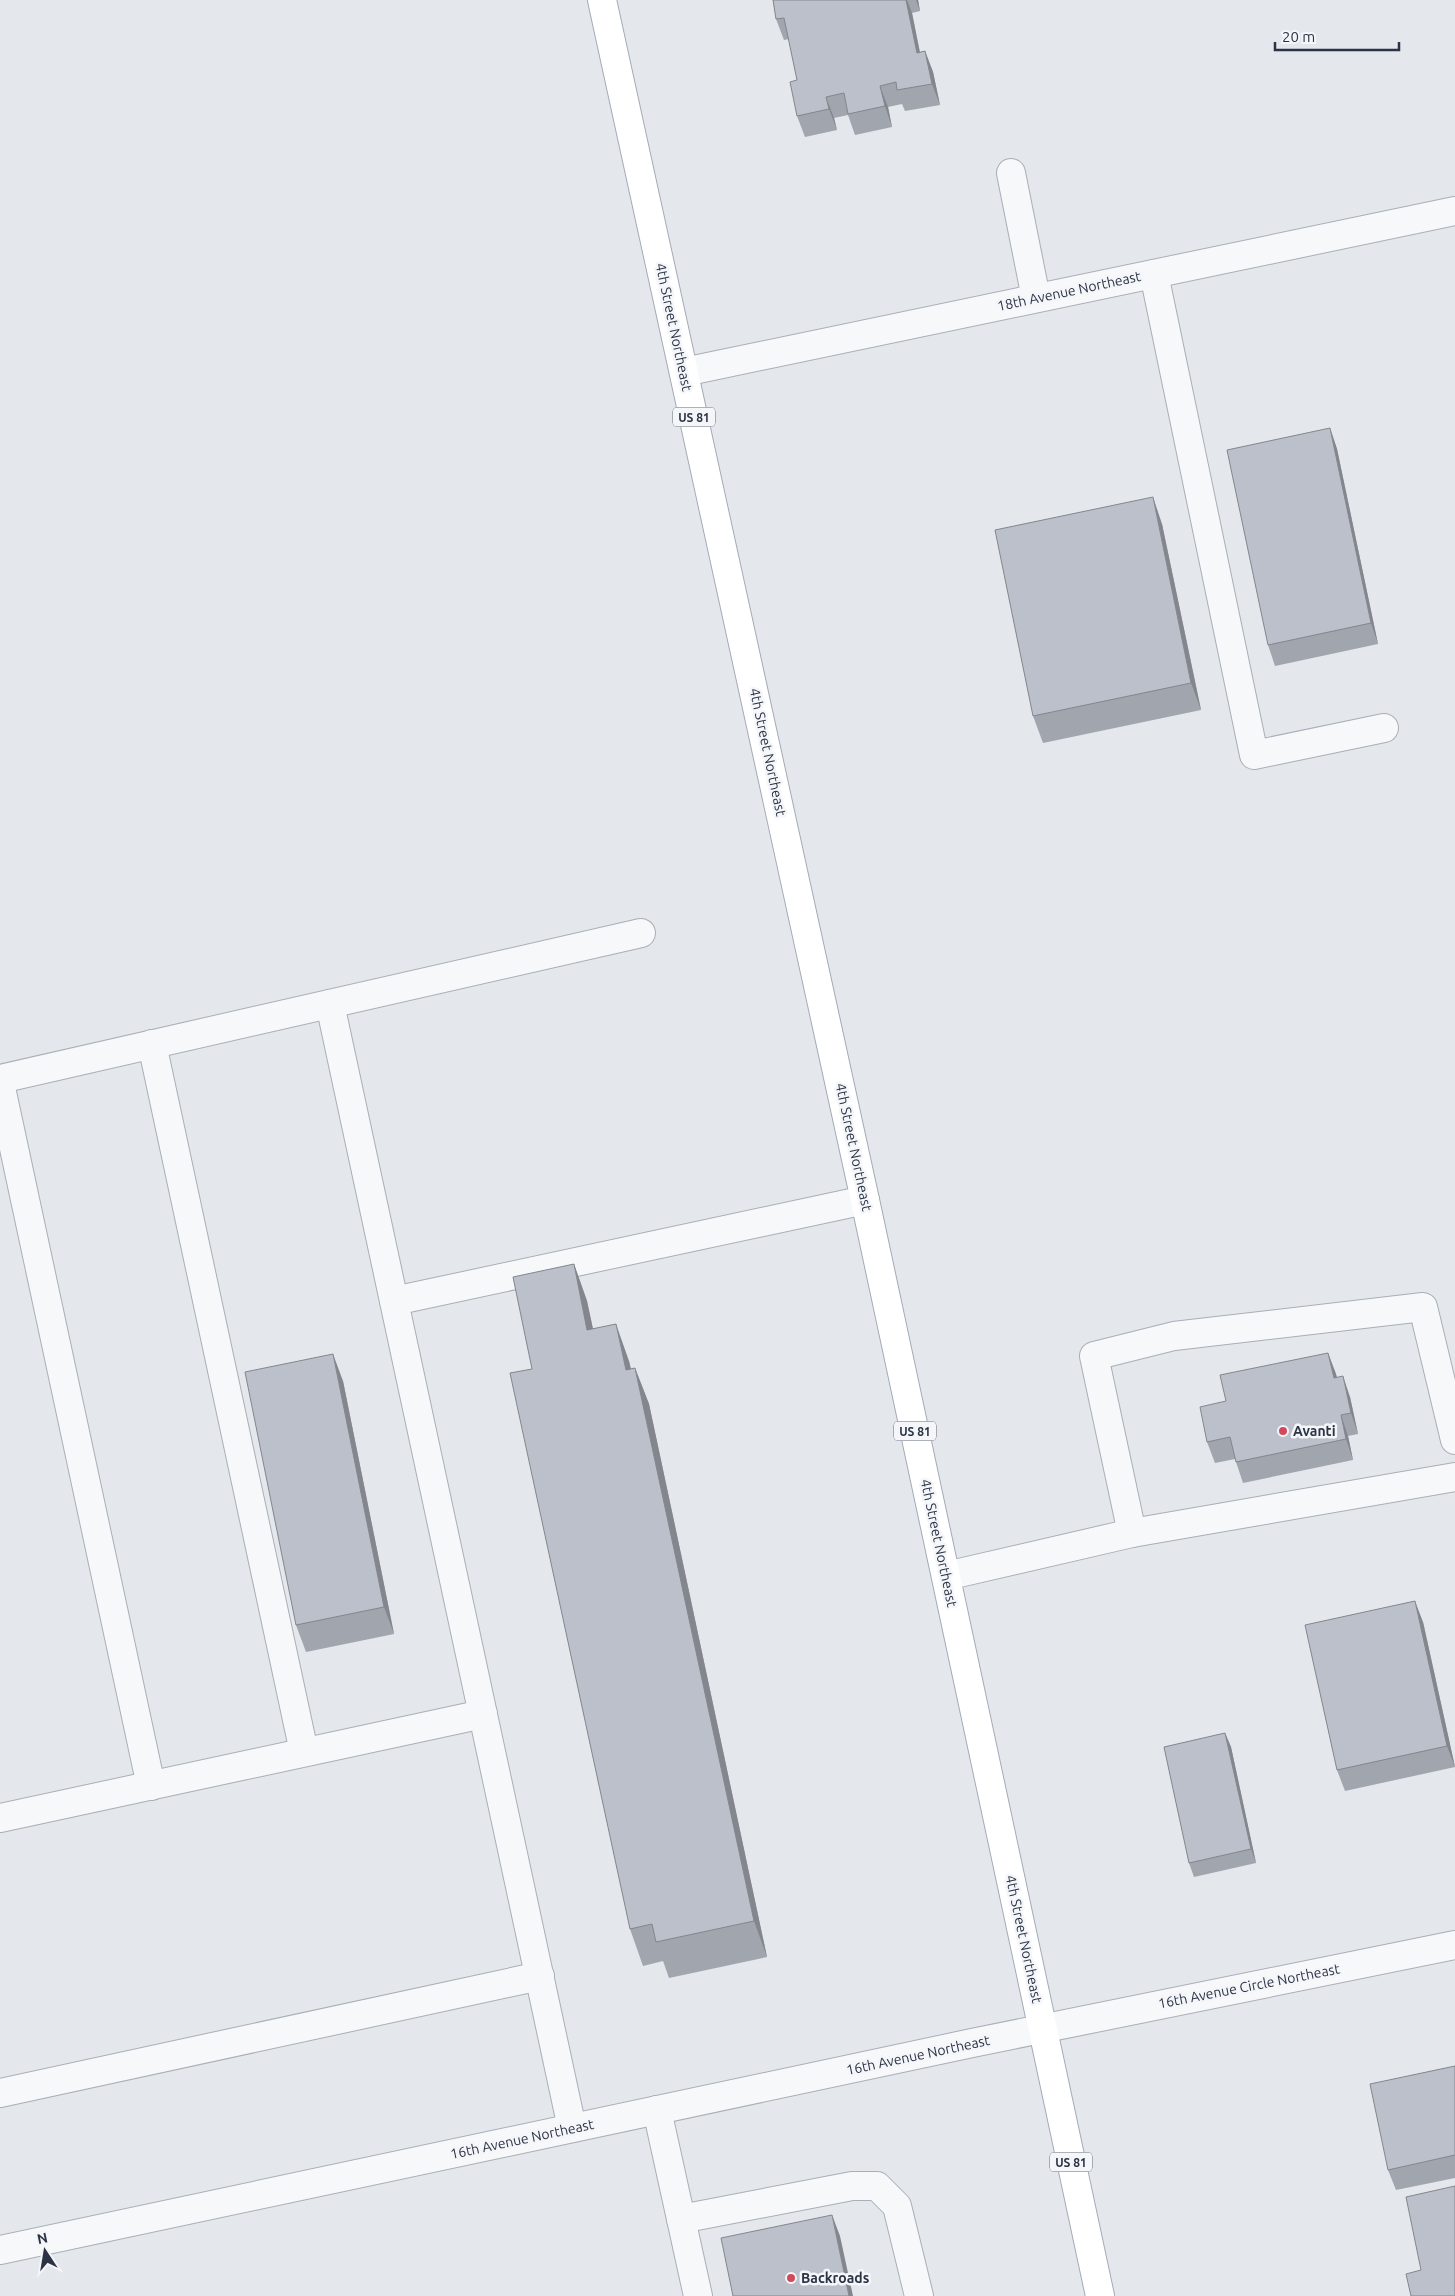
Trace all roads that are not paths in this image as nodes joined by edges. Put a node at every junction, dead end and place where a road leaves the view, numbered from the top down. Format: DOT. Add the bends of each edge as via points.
graph roads {
  1 [pos="602,0"];
  2 [pos="1011,173"];
  3 [pos="1455,211"];
  4 [pos="1154,274"];
  5 [pos="1036,298"];
  6 [pos="684,372"];
  7 [pos="1384,728"];
  8 [pos="641,933"];
  9 [pos="330,1004"];
  10 [pos="152,1044"];
  11 [pos="0,1078"];
  12 [pos="0,1083"];
  13 [pos="865,1200"];
  14 [pos="394,1301"];
  15 [pos="1454,1437"];
  16 [pos="1455,1477"];
  17 [pos="1132,1533"];
  18 [pos="946,1576"];
  19 [pos="483,1714"];
  20 [pos="304,1752"];
  21 [pos="151,1786"];
  22 [pos="0,1818"];
  23 [pos="1455,1944"];
  24 [pos="540,1976"];
  25 [pos="1044,2028"];
  26 [pos="0,2093"];
  27 [pos="657,2110"];
  28 [pos="572,2128"];
  29 [pos="681,2219"];
  30 [pos="0,2250"];
  31 [pos="698,2296"];
  32 [pos="919,2296"];
  33 [pos="1100,2296"];
  1 -- 6 [label="main road, 4th Street Northeast / US 81"];
  2 -- 5 [label="street"];
  3 -- 4 [label="street, 18th Avenue Northeast"];
  4 -- 5 [label="street, 18th Avenue Northeast"];
  4 -- 7 [label="street" via="1254,754"];
  5 -- 6 [label="street, 18th Avenue Northeast"];
  6 -- 13 [label="main road, 4th Street Northeast / US 81"];
  8 -- 9 [label="street"];
  9 -- 10 [label="street"];
  9 -- 14 [label="street"];
  10 -- 11 [label="street"];
  10 -- 20 [label="street"];
  12 -- 21 [label="street"];
  13 -- 14 [label="street"];
  13 -- 18 [label="main road, 4th Street Northeast / US 81"];
  14 -- 19 [label="street"];
  15 -- 17 [label="street" via="1423,1307 1174,1336 1094,1356"];
  16 -- 17 [label="street"];
  17 -- 18 [label="street"];
  18 -- 25 [label="main road, 4th Street Northeast / US 81"];
  19 -- 20 [label="street"];
  19 -- 24 [label="street"];
  20 -- 21 [label="street"];
  21 -- 22 [label="street"];
  23 -- 25 [label="street, 16th Avenue Circle Northeast"];
  24 -- 26 [label="street"];
  24 -- 28 [label="street"];
  25 -- 27 [label="street, 16th Avenue Northeast"];
  25 -- 33 [label="main road, 4th Street Northeast / US 81"];
  27 -- 28 [label="street, 16th Avenue Northeast"];
  27 -- 29 [label="street"];
  28 -- 30 [label="street, 16th Avenue Northeast"];
  29 -- 31 [label="street"];
  29 -- 32 [label="street" via="852,2186 878,2186 897,2206"];
}
